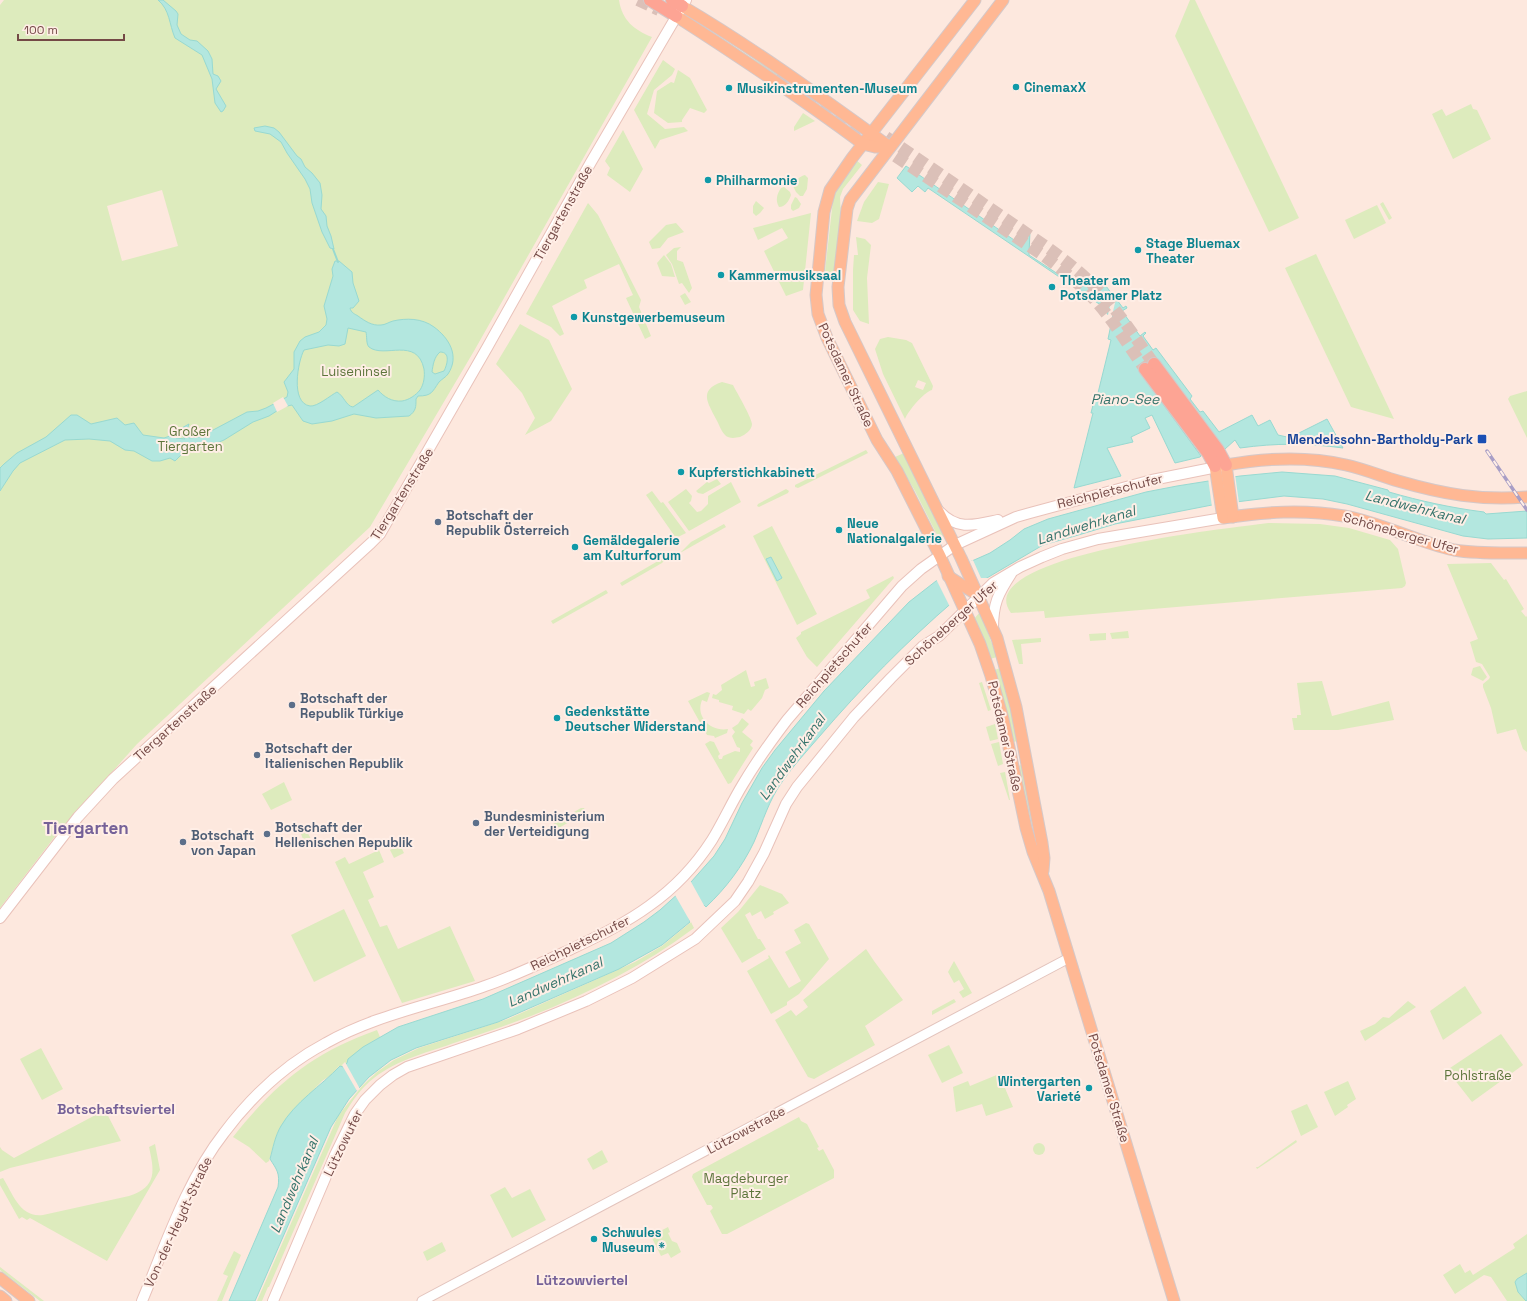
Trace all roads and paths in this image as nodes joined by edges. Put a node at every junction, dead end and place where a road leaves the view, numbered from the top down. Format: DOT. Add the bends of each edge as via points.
graph roads {
  1 [pos="650,0"];
  2 [pos="975,0"];
  3 [pos="1003,0"];
  4 [pos="679,6"];
  5 [pos="871,133"];
  6 [pos="863,144"];
  7 [pos="890,147"];
  8 [pos="1149,367"];
  9 [pos="1221,471"];
  10 [pos="1527,497"];
  11 [pos="937,509"];
  12 [pos="1016,517"];
  13 [pos="1228,517"];
  14 [pos="955,546"];
  15 [pos="1527,553"];
  16 [pos="940,556"];
  17 [pos="946,571"];
  18 [pos="1012,573"];
  19 [pos="975,592"];
  20 [pos="965,610"];
  21 [pos="993,628"];
  22 [pos="1043,874"];
  23 [pos="0,918"];
  24 [pos="1070,958"];
  25 [pos="586,1000"];
  26 [pos="245,1107"];
  27 [pos="0,1278"];
  28 [pos="0,1296"];
  29 [pos="6,1301"];
  30 [pos="29,1301"];
  31 [pos="142,1301"];
  32 [pos="273,1301"];
  33 [pos="422,1301"];
  34 [pos="1174,1301"];
  1 -- 4 [label="highway"];
  2 -- 5 [label="main road, Potsdamer Straße"];
  3 -- 7 [label="main road, Potsdamer Straße"];
  4 -- 5 [label="main road" via="725,31"];
  4 -- 6 [label="main road" via="714,40 782,85"];
  4 -- 23 [label="main road, Tiergartenstraße" via="380,534 113,779 78,817"];
  5 -- 6 [label="main road, Potsdamer Straße"];
  5 -- 7 [label="main road"];
  6 -- 7 [label="main road" via="875,148"];
  6 -- 16 [label="main road, Potsdamer Straße" via="838,176 826,199 816,283 817,307 826,334 872,431 897,471"];
  7 -- 11 [label="main road, Potsdamer Straße" via="848,204 838,300 845,322"];
  8 -- 9 [label="highway"];
  9 -- 10 [label="main road, Reichpietschufer" via="1276,459 1320,461 1355,467 1399,482 1455,496 1493,499"];
  9 -- 12 [label="main road, Reichpietschufer" via="1152,480"];
  9 -- 13 [label="main road"];
  11 -- 12 [label="main road" via="950,520 964,526"];
  11 -- 14 [label="main road, Potsdamer Straße"];
  12 -- 14 [label="main road, Reichpietschufer"];
  13 -- 15 [label="main road, Schöneberger Ufer" via="1284,511 1329,514 1370,522 1453,549 1470,552"];
  13 -- 18 [label="main road, Schöneberger Ufer" via="1098,539 1042,557"];
  14 -- 16 [label="main road, Reichpietschufer"];
  14 -- 19 [label="main road, Potsdamer Straße"];
  16 -- 17 [label="main road, Potsdamer Straße"];
  16 -- 26 [label="main road, Reichpietschufer" via="902,586 787,720 748,775 704,852 679,881 652,904 630,920 535,966 486,986 376,1020 341,1034 289,1067"];
  17 -- 19 [label="main road"];
  17 -- 20 [label="main road, Potsdamer Straße"];
  18 -- 19 [label="main road, Schöneberger Ufer"];
  18 -- 21 [label="main road" via="996,600"];
  19 -- 20 [label="main road, Schöneberger Ufer"];
  19 -- 21 [label="main road, Potsdamer Straße"];
  20 -- 22 [label="main road, Potsdamer Straße" via="1000,704 1026,828"];
  20 -- 25 [label="main road, Schöneberger Ufer" via="939,636 923,646 880,689 797,787 754,873 732,904 698,936 678,950 632,978"];
  21 -- 22 [label="main road, Potsdamer Straße" via="1016,707 1042,843"];
  22 -- 24 [label="main road, Potsdamer Straße"];
  24 -- 33 [label="street, Lützowstraße"];
  24 -- 34 [label="main road, Potsdamer Straße"];
  25 -- 32 [label="main road, Lützowufer" via="518,1029 407,1066 380,1085 365,1100 347,1127"];
  26 -- 31 [label="main road, Von-der-Heydt-Straße" via="224,1132 203,1164 174,1224"];
  27 -- 30 [label="main road"];
  28 -- 29 [label="main road"];
}
